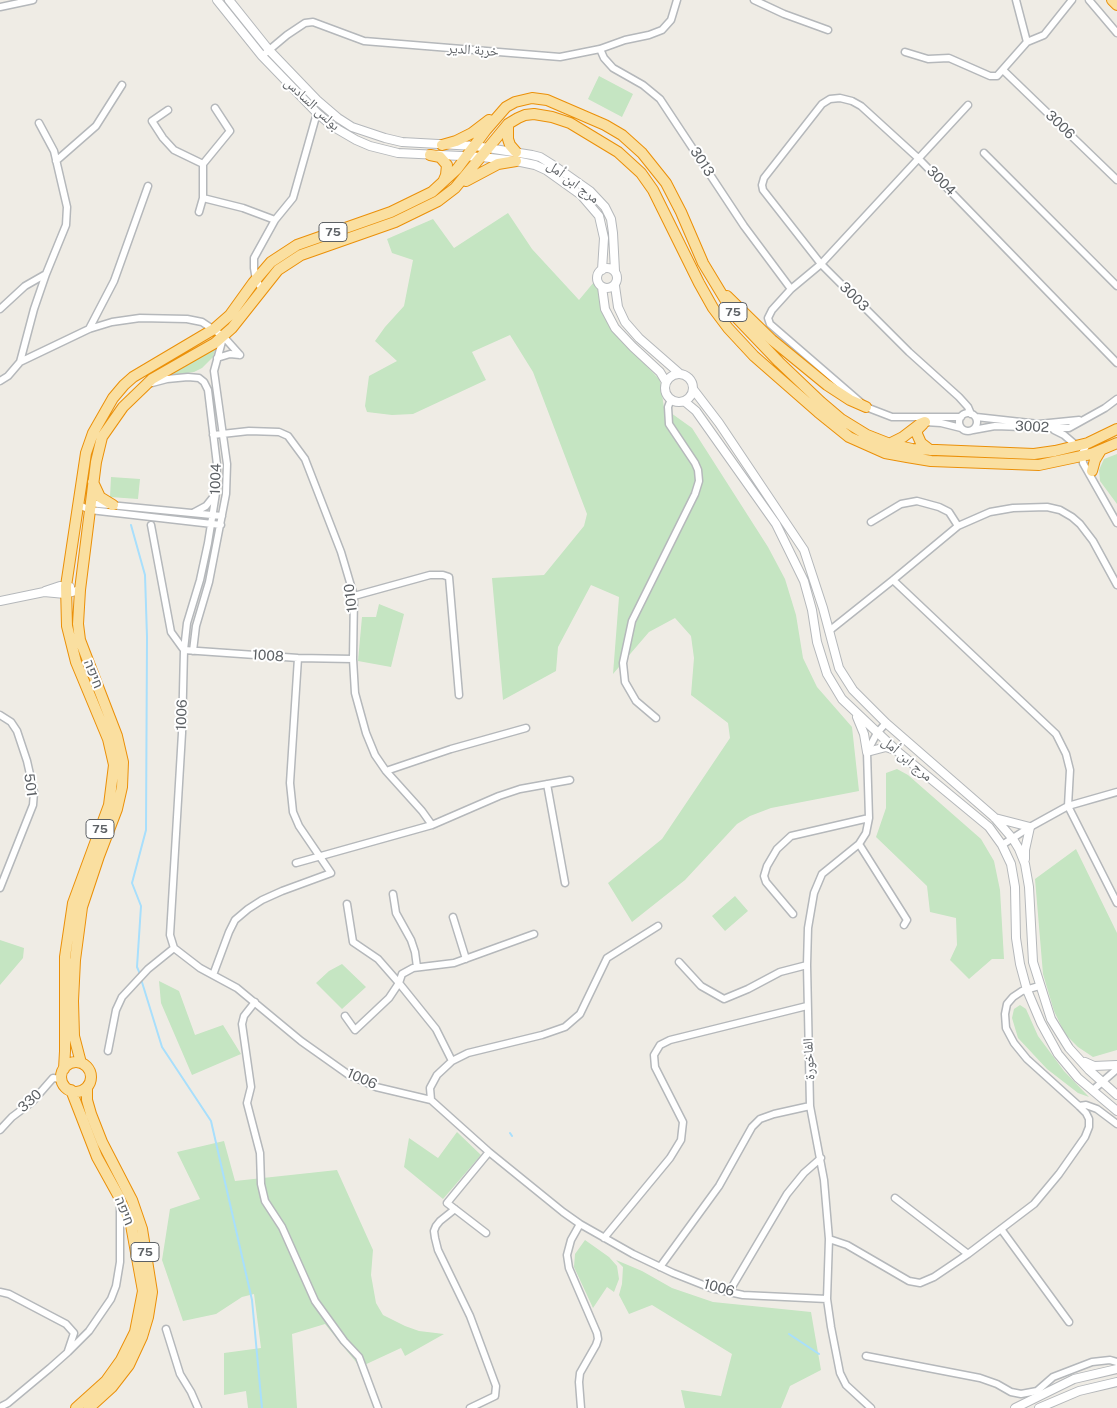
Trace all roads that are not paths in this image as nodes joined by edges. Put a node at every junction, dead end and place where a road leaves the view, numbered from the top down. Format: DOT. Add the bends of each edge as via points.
graph roads {
  1 [pos="33,0"];
  2 [pos="217,0"];
  3 [pos="229,0"];
  4 [pos="677,0"];
  5 [pos="754,0"];
  6 [pos="1016,0"];
  7 [pos="1072,0"];
  8 [pos="1089,0"];
  9 [pos="1112,0"];
  10 [pos="1117,5"];
  11 [pos="0,7"];
  12 [pos="828,30"];
  13 [pos="1117,33"];
  14 [pos="1027,42"];
  15 [pos="600,49"];
  16 [pos="269,50"];
  17 [pos="905,52"];
  18 [pos="262,56"];
  19 [pos="1003,70"];
  20 [pos="122,85"];
  21 [pos="968,105"];
  22 [pos="215,108"];
  23 [pos="168,110"];
  24 [pos="317,113"];
  25 [pos="498,114"];
  26 [pos="40,123"];
  27 [pos="508,124"];
  28 [pos="442,145"];
  29 [pos="475,146"];
  30 [pos="489,147"];
  31 [pos="984,152"];
  32 [pos="430,154"];
  33 [pos="467,156"];
  34 [pos="516,156"];
  35 [pos="482,157"];
  36 [pos="918,158"];
  37 [pos="56,161"];
  38 [pos="203,164"];
  39 [pos="1117,180"];
  40 [pos="762,185"];
  41 [pos="148,186"];
  42 [pos="437,189"];
  43 [pos="447,194"];
  44 [pos="203,198"];
  45 [pos="199,212"];
  46 [pos="275,220"];
  47 [pos="821,264"];
  48 [pos="602,270"];
  49 [pos="615,271"];
  50 [pos="46,274"];
  51 [pos="256,280"];
  52 [pos="713,282"];
  53 [pos="615,286"];
  54 [pos="1117,286"];
  55 [pos="602,287"];
  56 [pos="262,289"];
  57 [pos="791,289"];
  58 [pos="0,309"];
  59 [pos="196,320"];
  60 [pos="89,329"];
  61 [pos="214,329"];
  62 [pos="204,336"];
  63 [pos="223,336"];
  64 [pos="217,358"];
  65 [pos="20,362"];
  66 [pos="1117,363"];
  67 [pos="679,373"];
  68 [pos="0,380"];
  69 [pos="666,382"];
  70 [pos="694,389"];
  71 [pos="134,395"];
  72 [pos="959,397"];
  73 [pos="671,399"];
  74 [pos="1117,399"];
  75 [pos="684,401"];
  76 [pos="866,407"];
  77 [pos="973,415"];
  78 [pos="962,416"];
  79 [pos="1088,418"];
  80 [pos="925,422"];
  81 [pos="961,428"];
  82 [pos="1051,428"];
  83 [pos="1117,429"];
  84 [pos="974,430"];
  85 [pos="223,433"];
  86 [pos="214,435"];
  87 [pos="890,444"];
  88 [pos="1116,444"];
  89 [pos="865,446"];
  90 [pos="930,450"];
  91 [pos="1084,450"];
  92 [pos="1092,471"];
  93 [pos="93,482"];
  94 [pos="1096,483"];
  95 [pos="216,493"];
  96 [pos="78,504"];
  97 [pos="113,505"];
  98 [pos="90,506"];
  99 [pos="193,513"];
  100 [pos="212,515"];
  101 [pos="222,516"];
  102 [pos="194,522"];
  103 [pos="870,522"];
  104 [pos="1117,523"];
  105 [pos="211,524"];
  106 [pos="151,525"];
  107 [pos="221,525"];
  108 [pos="958,526"];
  109 [pos="209,536"];
  110 [pos="894,580"];
  111 [pos="1117,585"];
  112 [pos="66,590"];
  113 [pos="80,590"];
  114 [pos="354,596"];
  115 [pos="0,601"];
  116 [pos="829,631"];
  117 [pos="184,650"];
  118 [pos="193,651"];
  119 [pos="298,658"];
  120 [pos="353,659"];
  121 [pos="459,695"];
  122 [pos="856,713"];
  123 [pos="0,715"];
  124 [pos="656,718"];
  125 [pos="886,723"];
  126 [pos="526,728"];
  127 [pos="877,733"];
  128 [pos="897,750"];
  129 [pos="867,752"];
  130 [pos="386,771"];
  131 [pos="570,780"];
  132 [pos="547,784"];
  133 [pos="1117,792"];
  134 [pos="1068,806"];
  135 [pos="869,818"];
  136 [pos="994,818"];
  137 [pos="432,824"];
  138 [pos="1030,827"];
  139 [pos="1013,838"];
  140 [pos="859,844"];
  141 [pos="1002,845"];
  142 [pos="321,856"];
  143 [pos="296,863"];
  144 [pos="1025,864"];
  145 [pos="566,882"];
  146 [pos="0,888"];
  147 [pos="393,894"];
  148 [pos="1117,903"];
  149 [pos="347,904"];
  150 [pos="793,914"];
  151 [pos="453,917"];
  152 [pos="904,925"];
  153 [pos="658,926"];
  154 [pos="534,934"];
  155 [pos="174,948"];
  156 [pos="466,959"];
  157 [pos="679,962"];
  158 [pos="807,965"];
  159 [pos="417,967"];
  160 [pos="213,976"];
  161 [pos="400,983"];
  162 [pos="1039,986"];
  163 [pos="1027,990"];
  164 [pos="254,1002"];
  165 [pos="807,1006"];
  166 [pos="345,1016"];
  167 [pos="108,1051"];
  168 [pos="452,1061"];
  169 [pos="1081,1061"];
  170 [pos="81,1063"];
  171 [pos="1117,1067"];
  172 [pos="63,1074"];
  173 [pos="1102,1081"];
  174 [pos="86,1087"];
  175 [pos="71,1090"];
  176 [pos="1092,1090"];
  177 [pos="1117,1095"];
  178 [pos="431,1100"];
  179 [pos="810,1106"];
  180 [pos="1079,1106"];
  181 [pos="1117,1111"];
  182 [pos="1117,1124"];
  183 [pos="0,1130"];
  184 [pos="489,1152"];
  185 [pos="821,1158"];
  186 [pos="118,1195"];
  187 [pos="895,1198"];
  188 [pos="455,1209"];
  189 [pos="580,1224"];
  190 [pos="131,1225"];
  191 [pos="1001,1230"];
  192 [pos="120,1232"];
  193 [pos="486,1233"];
  194 [pos="604,1238"];
  195 [pos="829,1240"];
  196 [pos="968,1254"];
  197 [pos="660,1267"];
  198 [pos="0,1292"];
  199 [pos="729,1292"];
  200 [pos="827,1299"];
  201 [pos="1068,1322"];
  202 [pos="166,1329"];
  203 [pos="68,1352"];
  204 [pos="866,1356"];
  205 [pos="1117,1362"];
  206 [pos="1117,1369"];
  207 [pos="1117,1382"];
  208 [pos="0,1408"];
  209 [pos="76,1408"];
  210 [pos="89,1408"];
  211 [pos="198,1408"];
  212 [pos="378,1408"];
  213 [pos="470,1408"];
  214 [pos="581,1408"];
  215 [pos="871,1408"];
  216 [pos="1015,1408"];
  217 [pos="1039,1408"];
  1 -- 11 [label="street"];
  2 -- 18 [label="street, بولس السادس"];
  3 -- 16 [label="street, بولس السادس"];
  4 -- 15 [label="street, خربة الدير" via="671,20 662,30"];
  5 -- 12 [label="street"];
  6 -- 14 [label="street"];
  7 -- 14 [label="street" via="1044,35"];
  8 -- 13 [label="street"];
  9 -- 10 [label="highway"];
  14 -- 19 [label="street"];
  15 -- 16 [label="street, خربة الدير" via="560,57 387,44 364,41 313,22 305,23"];
  15 -- 57 [label="street, 3013" via="613,68 660,99 744,226"];
  16 -- 18 [label="street, خربة الدير"];
  16 -- 28 [label="street, بولس السادس" via="317,100 352,127 402,142"];
  17 -- 19 [label="street" via="928,58 949,58 990,76 997,76"];
  18 -- 24 [label="street, بولس السادس"];
  19 -- 39 [label="street, 3006"];
  20 -- 37 [label="street" via="96,126"];
  21 -- 36 [label="street"];
  22 -- 38 [label="street" via="230,131"];
  23 -- 38 [label="street" via="152,122 174,150"];
  24 -- 32 [label="street, بولس السادس" via="344,134 370,146 398,153"];
  24 -- 46 [label="street" via="293,198"];
  25 -- 28 [label="highway" via="472,132"];
  25 -- 29 [label="highway, 75"];
  25 -- 52 [label="highway, 75" via="515,102 532,98 547,100 622,135 642,153 666,183"];
  26 -- 37 [label="street"];
  27 -- 30 [label="highway, 75"];
  27 -- 34 [label="highway" via="508,139"];
  27 -- 89 [label="highway, 75" via="534,114 561,120 618,152 641,173 653,190 699,283 728,328 754,356 818,412 849,438"];
  28 -- 29 [label="street, بولس السادس"];
  29 -- 30 [label="street, مرج ابن أمل"];
  29 -- 33 [label="highway, 75"];
  30 -- 34 [label="street, مرج ابن أمل"];
  30 -- 35 [label="highway, 75"];
  31 -- 54 [label="street"];
  32 -- 33 [label="street, بولس السادس"];
  32 -- 42 [label="highway" via="440,157 447,165 443,183"];
  33 -- 35 [label="street, مرج ابن أمل"];
  33 -- 42 [label="highway, 75"];
  34 -- 35 [label="street, مرج ابن أمل"];
  34 -- 43 [label="highway" via="484,170"];
  34 -- 48 [label="street, مرج ابن أمل" via="546,170 592,206 599,216 604,238"];
  34 -- 49 [label="street, مرج ابن أمل" via="540,158 556,166 605,206 611,219"];
  35 -- 43 [label="highway, 75"];
  36 -- 40 [label="street, 3004" via="861,106 840,98 830,99 822,104 764,178"];
  36 -- 47 [label="street"];
  36 -- 66 [label="street, 3004"];
  37 -- 50 [label="street" via="67,206 66,225"];
  38 -- 44 [label="street"];
  40 -- 47 [label="street, 3003"];
  41 -- 60 [label="street" via="114,281"];
  42 -- 51 [label="highway, 75" via="391,212 297,245 271,262"];
  43 -- 56 [label="highway, 75" via="404,218 301,255 278,270"];
  44 -- 45 [label="street"];
  44 -- 46 [label="street"];
  46 -- 51 [label="street" via="254,258"];
  47 -- 57 [label="street"];
  47 -- 72 [label="street, 3003"];
  48 -- 49 [label="street" via="609,268"];
  48 -- 55 [label="street" via="597,278"];
  49 -- 53 [label="street" via="618,277"];
  50 -- 58 [label="street" via="25,286"];
  50 -- 65 [label="street"];
  51 -- 56 [label="street"];
  51 -- 61 [label="highway, 75" via="230,315"];
  52 -- 76 [label="highway" via="772,340 827,385"];
  52 -- 87 [label="highway, 75" via="735,316 820,402 852,426"];
  53 -- 55 [label="street"];
  53 -- 67 [label="street" via="618,307 625,322"];
  55 -- 69 [label="street" via="605,309 615,328 660,372"];
  56 -- 63 [label="highway, 75"];
  57 -- 76 [label="street" via="772,310 768,318 770,324"];
  59 -- 60 [label="street" via="140,318"];
  59 -- 61 [label="street"];
  59 -- 62 [label="street"];
  60 -- 65 [label="street"];
  61 -- 62 [label="highway, 75"];
  61 -- 63 [label="street"];
  62 -- 96 [label="highway, חיפה / 75" via="133,377 113,398 93,433 86,453"];
  63 -- 64 [label="street, 1004"];
  63 -- 64 [label="street" via="240,355"];
  63 -- 71 [label="highway, חיפה / 75" via="152,379"];
  64 -- 85 [label="street, 1004" via="214,381"];
  65 -- 68 [label="street"];
  67 -- 69 [label="street"];
  67 -- 70 [label="street" via="690,378"];
  69 -- 73 [label="street" via="665,390"];
  70 -- 75 [label="street"];
  70 -- 116 [label="street, مرج ابن أمل" via="804,550"];
  71 -- 86 [label="street, 1004" via="154,382 199,378 207,386"];
  71 -- 93 [label="highway, חיפה / 75" via="102,438"];
  72 -- 77 [label="street, 3003"];
  72 -- 78 [label="street"];
  73 -- 75 [label="street"];
  73 -- 124 [label="street" via="669,424 695,463 699,481 632,621 623,662 625,682 636,701"];
  74 -- 79 [label="street, 3002"];
  75 -- 122 [label="street, مرج ابن أمل" via="696,411 776,524 804,581 827,674 842,699"];
  76 -- 78 [label="street" via="892,417"];
  77 -- 78 [label="street"];
  77 -- 79 [label="street, 3002" via="1039,424"];
  77 -- 84 [label="street" via="977,425"];
  78 -- 81 [label="street"];
  79 -- 82 [label="street, 3002" via="1069,428"];
  80 -- 81 [label="street"];
  80 -- 87 [label="highway"];
  80 -- 90 [label="highway" via="917,434 921,443"];
  81 -- 84 [label="street"];
  82 -- 84 [label="street, 3002" via="995,426"];
  82 -- 91 [label="street"];
  83 -- 91 [label="highway, 75"];
  85 -- 86 [label="street, 1010"];
  85 -- 101 [label="street, 1004" via="227,479"];
  85 -- 114 [label="street, 1010" via="279,432 288,436 305,459 341,552"];
  86 -- 95 [label="street, 1004" via="218,465"];
  87 -- 89 [label="highway"];
  87 -- 90 [label="highway, 75"];
  88 -- 91 [label="highway, 75"];
  89 -- 91 [label="highway, 75" via="885,453 932,460 1039,465"];
  90 -- 91 [label="highway, 75" via="1034,454"];
  91 -- 92 [label="street"];
  91 -- 92 [label="highway" via="1095,460"];
  91 -- 94 [label="street" via="1085,467"];
  92 -- 94 [label="street"];
  93 -- 97 [label="highway" via="100,497"];
  93 -- 98 [label="highway, חיפה / 75"];
  94 -- 104 [label="street"];
  95 -- 99 [label="street" via="206,506"];
  95 -- 100 [label="street, 1004"];
  96 -- 98 [label="street"];
  96 -- 112 [label="highway, חיפה / 75"];
  97 -- 98 [label="street"];
  97 -- 99 [label="street"];
  98 -- 102 [label="street"];
  98 -- 113 [label="highway, חיפה / 75"];
  99 -- 100 [label="street"];
  100 -- 101 [label="street"];
  100 -- 105 [label="street, 1004"];
  101 -- 107 [label="street, 1004"];
  102 -- 105 [label="street"];
  102 -- 109 [label="street"];
  103 -- 108 [label="street" via="901,504 917,501 949,512"];
  105 -- 107 [label="street"];
  105 -- 109 [label="street, 1004"];
  106 -- 117 [label="street" via="172,632"];
  107 -- 118 [label="street, 1004"];
  108 -- 110 [label="street"];
  108 -- 111 [label="street" via="990,512 1013,508 1060,510 1072,517 1093,541"];
  109 -- 117 [label="street, 1004" via="187,623"];
  110 -- 116 [label="street"];
  110 -- 134 [label="street" via="1056,734 1070,770"];
  112 -- 113 [label="street"];
  112 -- 115 [label="street"];
  112 -- 172 [label="highway, חיפה / 75" via="70,643 108,739 114,765 109,805 72,903 66,957"];
  113 -- 170 [label="highway, חיפה / 75" via="80,640 118,736 123,762 117,809 82,908 73,1001 74,1036"];
  114 -- 120 [label="street, 1010"];
  114 -- 121 [label="street" via="430,575 449,577"];
  116 -- 125 [label="street, مرج ابن أمل" via="839,668 853,690"];
  117 -- 118 [label="street, 1008"];
  117 -- 155 [label="street, 1006" via="170,935"];
  118 -- 119 [label="street, 1008"];
  119 -- 120 [label="street, 1008"];
  119 -- 142 [label="street" via="290,783 293,812"];
  120 -- 130 [label="street, 1010" via="355,693 366,733"];
  122 -- 127 [label="street, مرج ابن أمل"];
  122 -- 129 [label="street"];
  123 -- 146 [label="street, 501" via="17,731 34,792 33,805"];
  125 -- 127 [label="street, الفاخورة"];
  125 -- 136 [label="street, مرج ابن أمل"];
  126 -- 130 [label="street"];
  127 -- 128 [label="street, مرج ابن أمل"];
  127 -- 129 [label="street, الفاخورة"];
  128 -- 129 [label="street" via="886,747"];
  128 -- 141 [label="street, مرج ابن أمل" via="989,827"];
  129 -- 135 [label="street, الفاخورة"];
  130 -- 137 [label="street, 1010"];
  131 -- 132 [label="street"];
  132 -- 137 [label="street" via="499,796"];
  132 -- 145 [label="street"];
  133 -- 134 [label="street"];
  134 -- 138 [label="street"];
  134 -- 148 [label="street"];
  135 -- 140 [label="street, الفاخورة" via="866,833"];
  135 -- 150 [label="street" via="791,836 777,849 764,876"];
  136 -- 138 [label="street"];
  136 -- 139 [label="street, مرج ابن أمل"];
  137 -- 142 [label="street"];
  138 -- 139 [label="street"];
  138 -- 144 [label="street"];
  139 -- 141 [label="street"];
  139 -- 144 [label="street, مرج ابن أمل"];
  140 -- 152 [label="street" via="907,920"];
  140 -- 158 [label="street, الفاخورة" via="822,874 814,893 808,928"];
  141 -- 163 [label="street, مرج ابن أمل" via="1011,864 1016,938"];
  142 -- 143 [label="street"];
  142 -- 160 [label="street" via="331,873 262,900 235,920"];
  144 -- 162 [label="street, مرج ابن أمل" via="1033,962"];
  147 -- 159 [label="street" via="396,913 411,940"];
  149 -- 161 [label="street" via="353,942 378,959"];
  151 -- 156 [label="street"];
  153 -- 168 [label="street" via="607,958 580,1014 565,1026 542,1035 468,1053"];
  154 -- 156 [label="street"];
  155 -- 160 [label="street, 1006"];
  155 -- 167 [label="street" via="148,969 122,997 116,1010"];
  156 -- 159 [label="street"];
  157 -- 158 [label="street" via="701,986 724,999 780,972"];
  158 -- 165 [label="street, الفاخورة"];
  159 -- 161 [label="street" via="402,974"];
  160 -- 164 [label="street, 1006" via="237,988"];
  161 -- 166 [label="street" via="356,1030"];
  161 -- 168 [label="street" via="436,1029"];
  162 -- 163 [label="street"];
  162 -- 169 [label="street, مرج ابن أمل" via="1051,1019"];
  163 -- 176 [label="street, مرج ابن أمل" via="1058,1054"];
  163 -- 180 [label="street" via="1007,1004 1006,1028 1027,1059"];
  164 -- 178 [label="street, 1006" via="349,1075 376,1087"];
  164 -- 212 [label="street" via="242,1024 251,1087 247,1103 260,1154 265,1201 282,1227 315,1301 358,1357"];
  165 -- 179 [label="street, الفاخورة"];
  165 -- 194 [label="street" via="660,1045 654,1055 655,1067 682,1122 682,1140"];
  168 -- 178 [label="street" via="437,1075 430,1088"];
  169 -- 171 [label="street" via="1094,1066"];
  169 -- 173 [label="street, مرج ابن أمل"];
  170 -- 172 [label="highway" via="71,1063"];
  170 -- 174 [label="highway, 75" via="90,1073"];
  171 -- 173 [label="street"];
  172 -- 175 [label="highway" via="63,1084"];
  172 -- 183 [label="street, 330" via="53,1078"];
  173 -- 176 [label="street"];
  173 -- 177 [label="street, مرج ابن أمل"];
  174 -- 175 [label="highway" via="79,1091"];
  174 -- 210 [label="highway, חיפה / 75" via="90,1114 132,1200 142,1229 152,1292 148,1317 129,1365 112,1387"];
  175 -- 186 [label="highway, חיפה" via="97,1157"];
  176 -- 181 [label="street, مرج ابن أمل"];
  178 -- 184 [label="street, 1006"];
  179 -- 185 [label="street, الفاخورة"];
  179 -- 197 [label="street" via="774,1114 756,1123 719,1186"];
  180 -- 182 [label="street" via="1097,1110"];
  180 -- 191 [label="street" via="1089,1119 1085,1137 1060,1174 1034,1204"];
  184 -- 188 [label="street" via="447,1203"];
  184 -- 189 [label="street, 1006"];
  185 -- 195 [label="street, الفاخورة"];
  185 -- 199 [label="street" via="787,1194"];
  186 -- 190 [label="highway, חיפה"];
  186 -- 192 [label="street"];
  187 -- 196 [label="street"];
  188 -- 193 [label="street"];
  188 -- 213 [label="street" via="436,1226 435,1238 470,1316 496,1386 495,1396"];
  189 -- 194 [label="street, 1006"];
  189 -- 214 [label="street" via="567,1255 569,1268 598,1339 580,1373"];
  190 -- 192 [label="street" via="127,1222"];
  190 -- 209 [label="highway, חיפה" via="143,1291 135,1332 106,1381"];
  191 -- 196 [label="street"];
  191 -- 201 [label="street"];
  192 -- 203 [label="street" via="120,1262 112,1299 89,1331"];
  194 -- 197 [label="street, 1006"];
  195 -- 196 [label="street" via="847,1245 909,1281 920,1283"];
  195 -- 200 [label="street, الفاخورة"];
  197 -- 199 [label="street, 1006"];
  198 -- 203 [label="street" via="66,1324 74,1333"];
  199 -- 200 [label="street, 1006"];
  200 -- 215 [label="street, الفاخورة" via="840,1372 846,1385"];
  202 -- 211 [label="street" via="180,1374"];
  203 -- 208 [label="street"];
  204 -- 205 [label="street" via="980,1378 1021,1394 1037,1391 1053,1377 1092,1362"];
  206 -- 216 [label="street" via="1074,1379"];
  207 -- 217 [label="street" via="1079,1391"];
}
